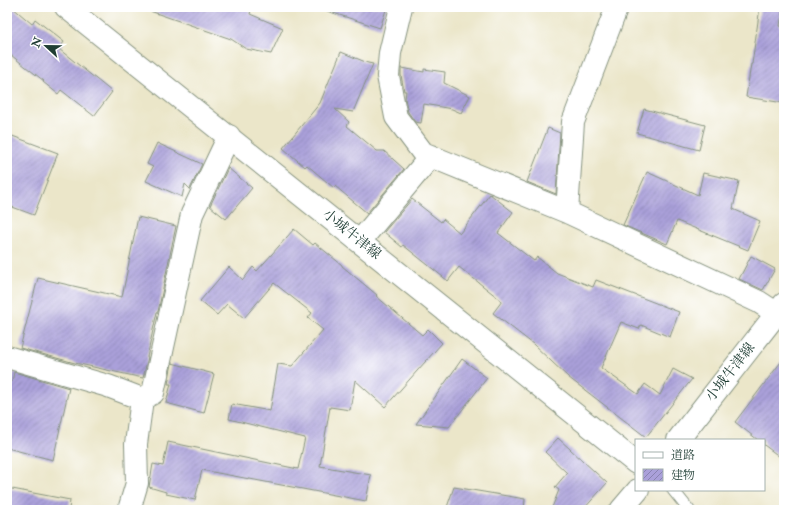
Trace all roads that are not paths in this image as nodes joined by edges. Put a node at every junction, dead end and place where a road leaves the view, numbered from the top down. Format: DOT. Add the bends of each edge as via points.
graph roads {
  1 [pos="66,7"];
  2 [pos="401,7"];
  3 [pos="616,7"];
  4 [pos="229,136"];
  5 [pos="431,156"];
  6 [pos="567,212"];
  7 [pos="360,241"];
  8 [pos="780,309"];
  9 [pos="7,357"];
  10 [pos="142,399"];
  11 [pos="679,439"];
  12 [pos="635,462"];
  13 [pos="637,491"];
  14 [pos="674,491"];
  15 [pos="129,510"];
  16 [pos="621,510"];
  17 [pos="688,510"];
  1 -- 4 [label="street, 小城牛津線"];
  2 -- 5 [label="street" via="390,53 388,76 396,117 423,152"];
  3 -- 6 [label="street" via="573,122"];
  4 -- 7 [label="street, 小城牛津線"];
  4 -- 10 [label="street" via="192,214 153,393"];
  5 -- 6 [label="street"];
  5 -- 7 [label="street"];
  6 -- 8 [label="street" via="759,302"];
  7 -- 12 [label="street, 小城牛津線"];
  8 -- 11 [label="street, 小城牛津線"];
  9 -- 10 [label="street" via="108,386"];
  10 -- 15 [label="street" via="136,444 137,483"];
  13 -- 16 [label="street"];
  14 -- 17 [label="lane"];
}
